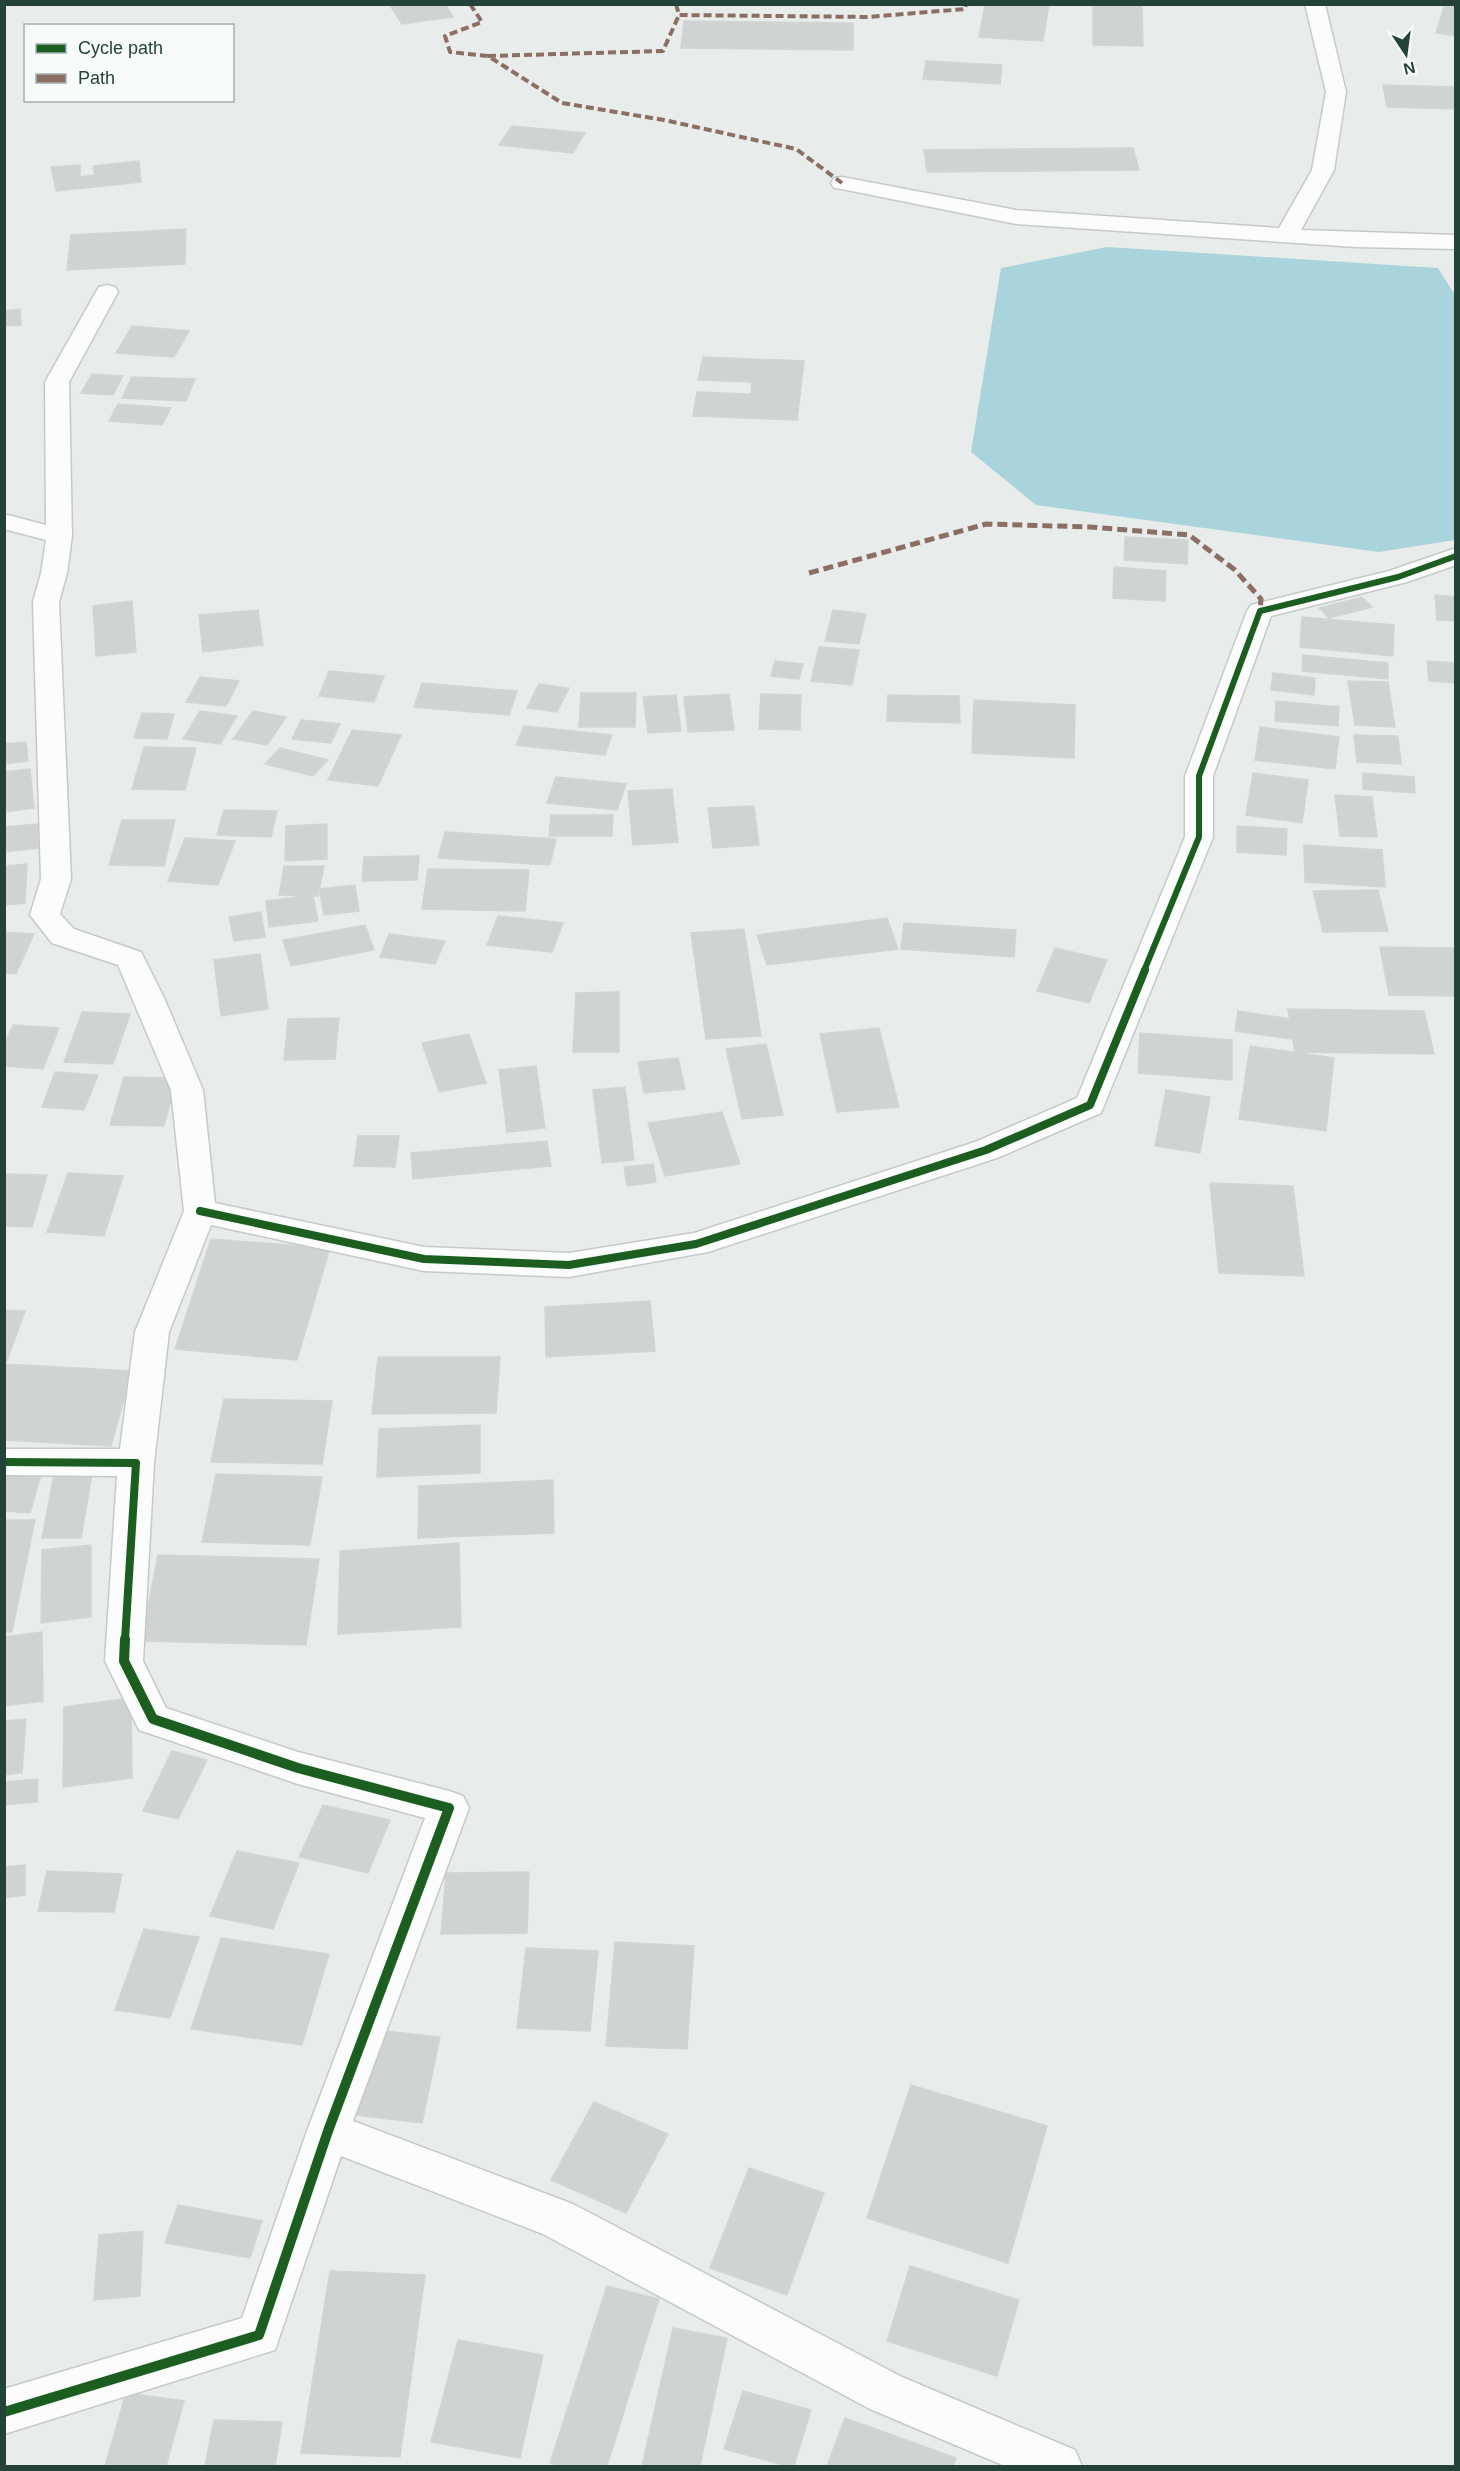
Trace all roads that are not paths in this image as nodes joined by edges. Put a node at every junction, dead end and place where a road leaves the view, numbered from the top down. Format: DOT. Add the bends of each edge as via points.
graph roads {
  1 [pos="1315,4"];
  2 [pos="842,183"];
  3 [pos="1286,236"];
  4 [pos="1455,242"];
  5 [pos="107,292"];
  6 [pos="4,521"];
  7 [pos="59,536"];
  8 [pos="1455,556"];
  9 [pos="200,1211"];
  10 [pos="4,1461"];
  11 [pos="136,1463"];
  12 [pos="328,2131"];
  13 [pos="4,2412"];
  14 [pos="1059,2466"];
  1 -- 3 [label="street" via="1336,92 1323,170"];
  2 -- 3 [label="street" via="1016,217"];
  3 -- 4 [label="street"];
  5 -- 7 [label="street" via="57,382"];
  6 -- 7 [label="street"];
  7 -- 9 [label="street" via="46,602 56,879 45,915 63,936 130,959 187,1090"];
  8 -- 9 [label="street" via="1398,578 1260,611 1199,777 1199,837 1090,1105 986,1150 696,1244 569,1265 424,1259"];
  9 -- 11 [label="street" via="152,1332"];
  10 -- 11 [label="street"];
  11 -- 12 [label="street" via="124,1661 153,1719 297,1768 449,1808"];
  12 -- 13 [label="street" via="259,2335"];
  12 -- 14 [label="street" via="558,2219 886,2393"];
}
